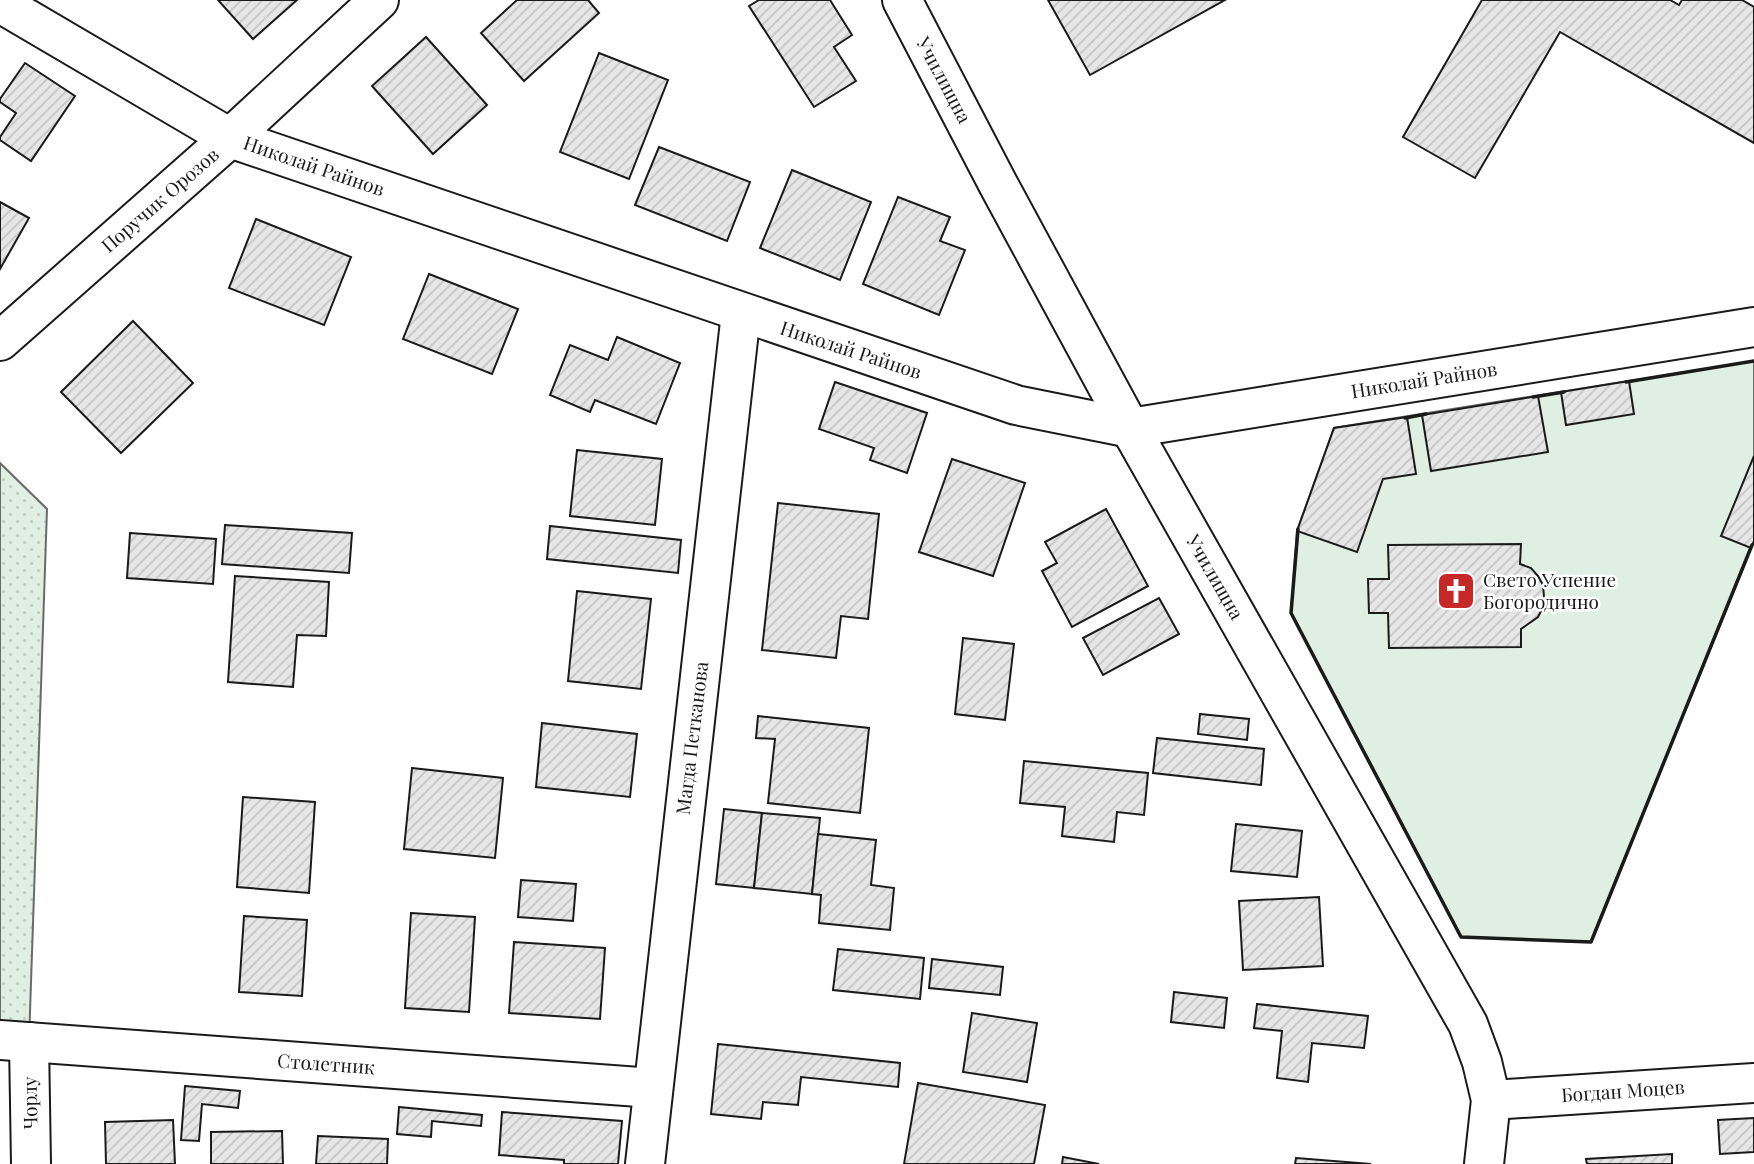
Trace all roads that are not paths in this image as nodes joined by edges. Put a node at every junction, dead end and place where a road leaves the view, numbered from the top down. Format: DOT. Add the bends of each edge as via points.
graph roads {
  1 [pos="379,0"];
  2 [pos="902,0"];
  3 [pos="0,4"];
  4 [pos="230,138"];
  5 [pos="741,313"];
  6 [pos="1754,327"];
  7 [pos="0,341"];
  8 [pos="1130,428"];
  9 [pos="15,1041"];
  10 [pos="1754,1083"];
  11 [pos="653,1088"];
  12 [pos="1491,1100"];
  13 [pos="31,1164"];
  14 [pos="645,1164"];
  15 [pos="1484,1164"];
  1 -- 4 [label="street, Поручик Орозов"];
  2 -- 8 [label="street, Училищна"];
  3 -- 4 [label="street, Николай Райнов"];
  4 -- 5 [label="street, Николай Райнов"];
  4 -- 7 [label="street, Поручик Орозов"];
  5 -- 8 [label="street, Николай Райнов" via="1016,405"];
  5 -- 11 [label="street, Магда Петканова"];
  6 -- 8 [label="street, Николай Райнов"];
  8 -- 12 [label="street, Училищна" via="1468,1024"];
  9 -- 11 [label="street, Столетник"];
  9 -- 13 [label="street, Чорлу"];
  10 -- 12 [label="street, Богдан Моцев"];
  11 -- 14 [label="street, Магда Петканова"];
  12 -- 15 [label="street, Училищна"];
}
